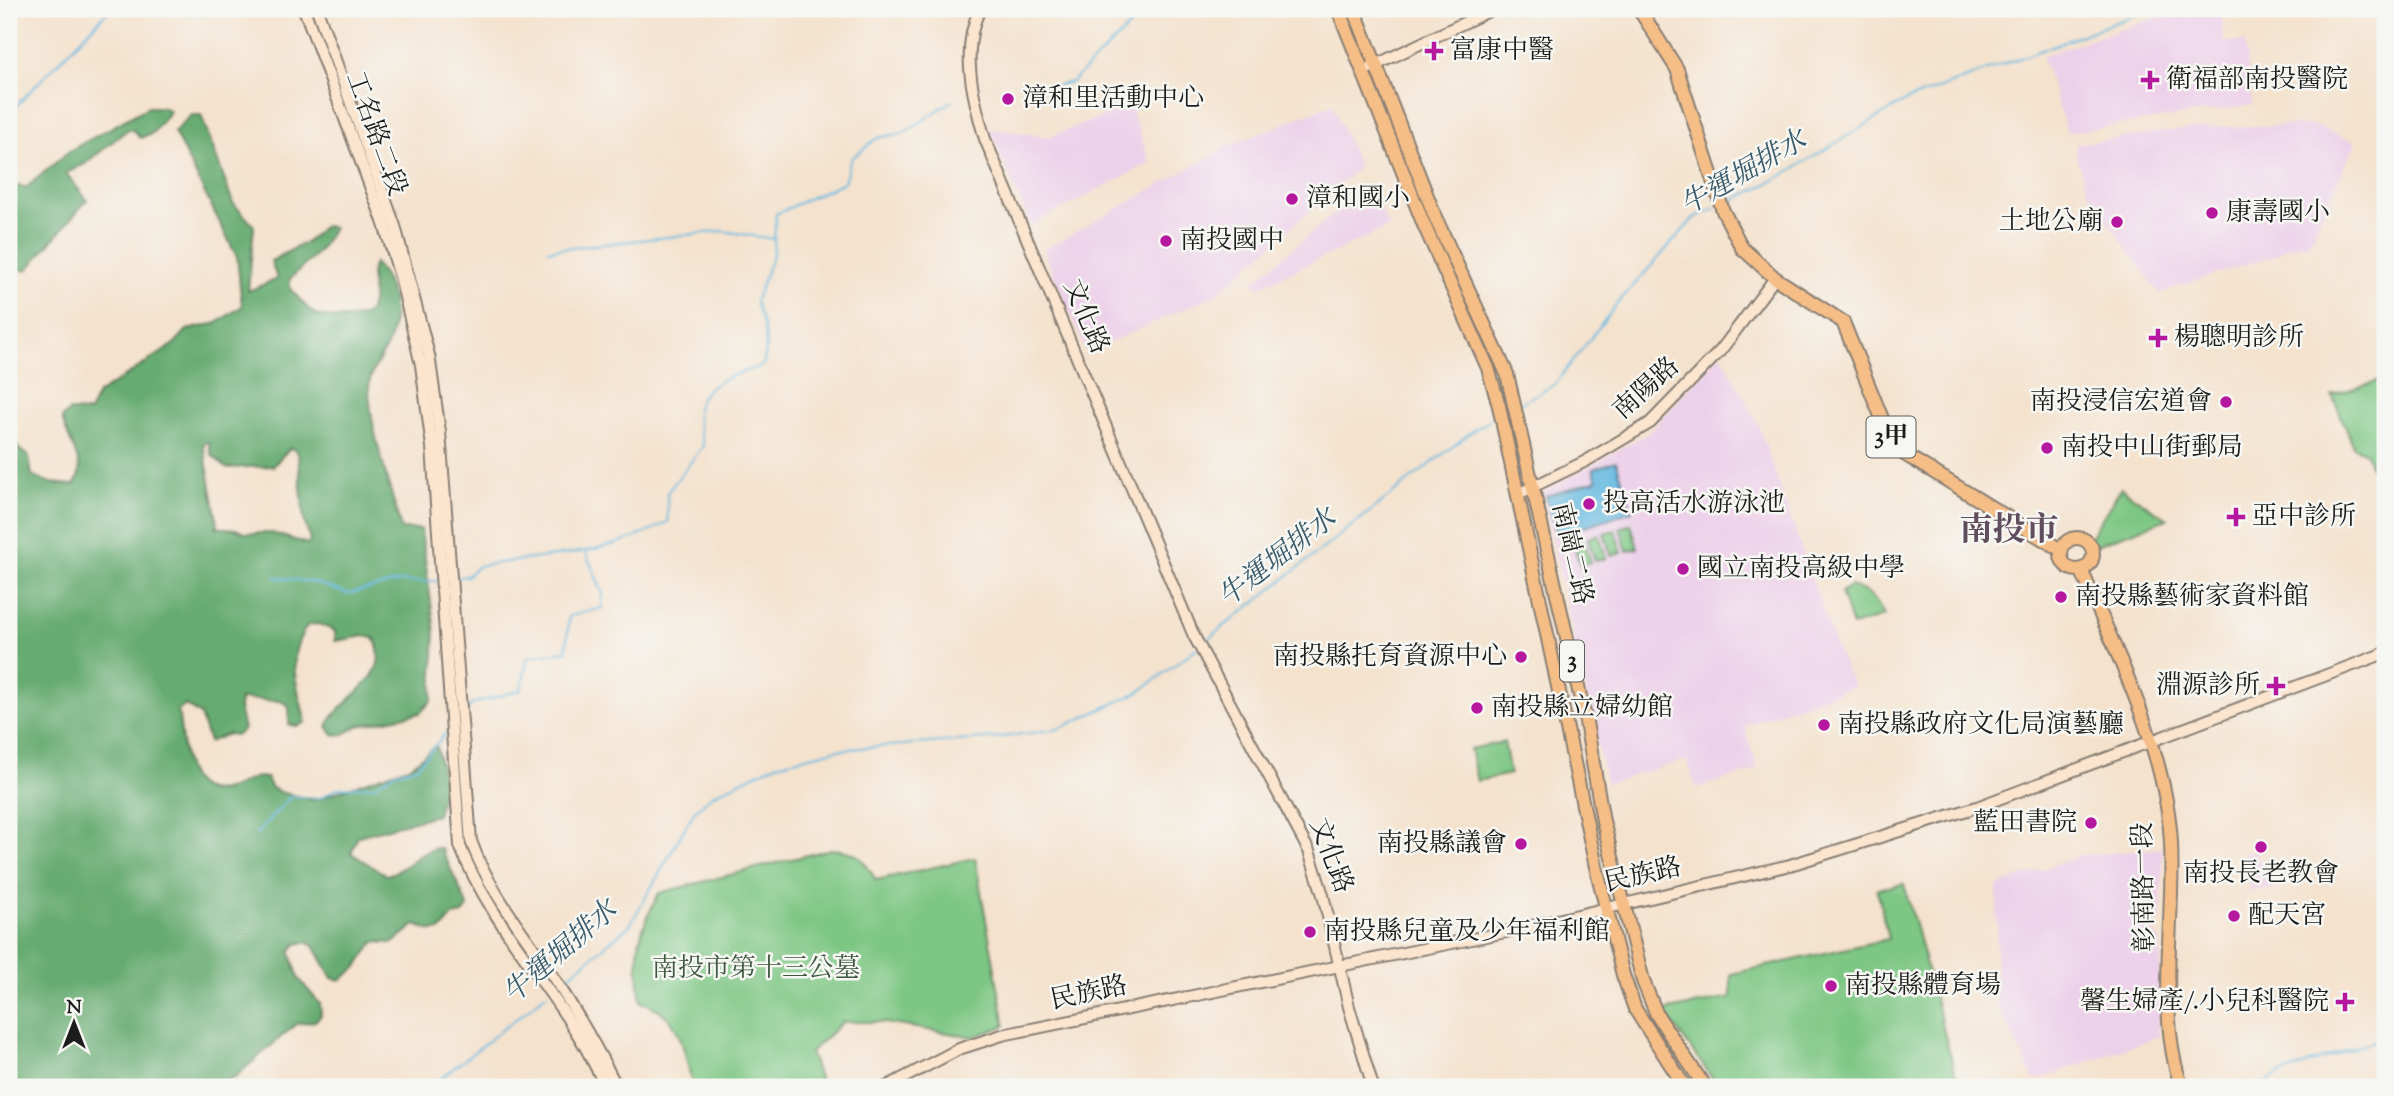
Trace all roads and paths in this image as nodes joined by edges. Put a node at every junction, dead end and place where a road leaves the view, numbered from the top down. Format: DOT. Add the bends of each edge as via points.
graph roads {
  1 [pos="304,9"];
  2 [pos="317,9"];
  3 [pos="980,9"];
  4 [pos="1338,9"];
  5 [pos="1354,9"];
  6 [pos="1493,9"];
  7 [pos="1639,9"];
  8 [pos="1368,68"];
  9 [pos="1409,169"];
  10 [pos="405,275"];
  11 [pos="1775,278"];
  12 [pos="1532,489"];
  13 [pos="1518,494"];
  14 [pos="2061,550"];
  15 [pos="2081,569"];
  16 [pos="2385,653"];
  17 [pos="2150,742"];
  18 [pos="457,744"];
  19 [pos="1624,905"];
  20 [pos="1606,908"];
  21 [pos="1339,964"];
  22 [pos="579,1026"];
  23 [pos="891,1085"];
  24 [pos="606,1087"];
  25 [pos="617,1087"];
  26 [pos="1373,1087"];
  27 [pos="1685,1087"];
  28 [pos="1705,1087"];
  29 [pos="2182,1087"];
  1 -- 10 [label="main road, 工名路二段"];
  2 -- 10 [label="main road, 工名路二段"];
  3 -- 21 [label="main road, 文化路" via="971,37 970,62 985,139 1194,636 1309,851"];
  4 -- 8 [label="main road, 3"];
  5 -- 8 [label="main road, 3"];
  6 -- 8 [label="main road"];
  7 -- 11 [label="main road, 3甲" via="1677,69 1722,207 1742,248"];
  8 -- 9 [label="main road, 3"];
  9 -- 12 [label="main road, 南崗二路 / 3" via="1500,354"];
  9 -- 13 [label="main road, 南崗二路 / 3" via="1488,368"];
  10 -- 18 [label="main road" via="429,355 440,432"];
  11 -- 12 [label="main road, 南陽路" via="1721,350 1650,423"];
  11 -- 14 [label="main road, 3甲" via="1843,321 1883,421 1904,454"];
  12 -- 13 [label="main road, 南陽路"];
  12 -- 19 [label="main road, 南崗二路 / 3"];
  13 -- 20 [label="main road, 南崗二路 / 3"];
  14 -- 15 [label="main road, 3甲" via="2065,565"];
  14 -- 15 [label="main road" via="2073,539 2087,542 2092,558"];
  15 -- 17 [label="main road, 彰南路一段 / 3甲"];
  16 -- 17 [label="main road, 民族路"];
  17 -- 19 [label="main road, 民族路" via="1898,833"];
  17 -- 29 [label="main road, 彰南路一段 / 3甲" via="2171,841 2170,1031 2173,1062"];
  18 -- 22 [label="main road" via="471,841 480,865"];
  18 -- 22 [label="main road" via="460,846 473,879"];
  19 -- 20 [label="main road, 民族路"];
  19 -- 28 [label="main road, 3" via="1643,981 1657,1015"];
  20 -- 21 [label="main road, 民族路"];
  20 -- 27 [label="main road, 3" via="1635,1009"];
  21 -- 23 [label="main road, 民族路" via="1002,1035 959,1049"];
  21 -- 26 [label="main road, 文化路"];
  22 -- 24 [label="main road"];
  22 -- 25 [label="main road"];
}
